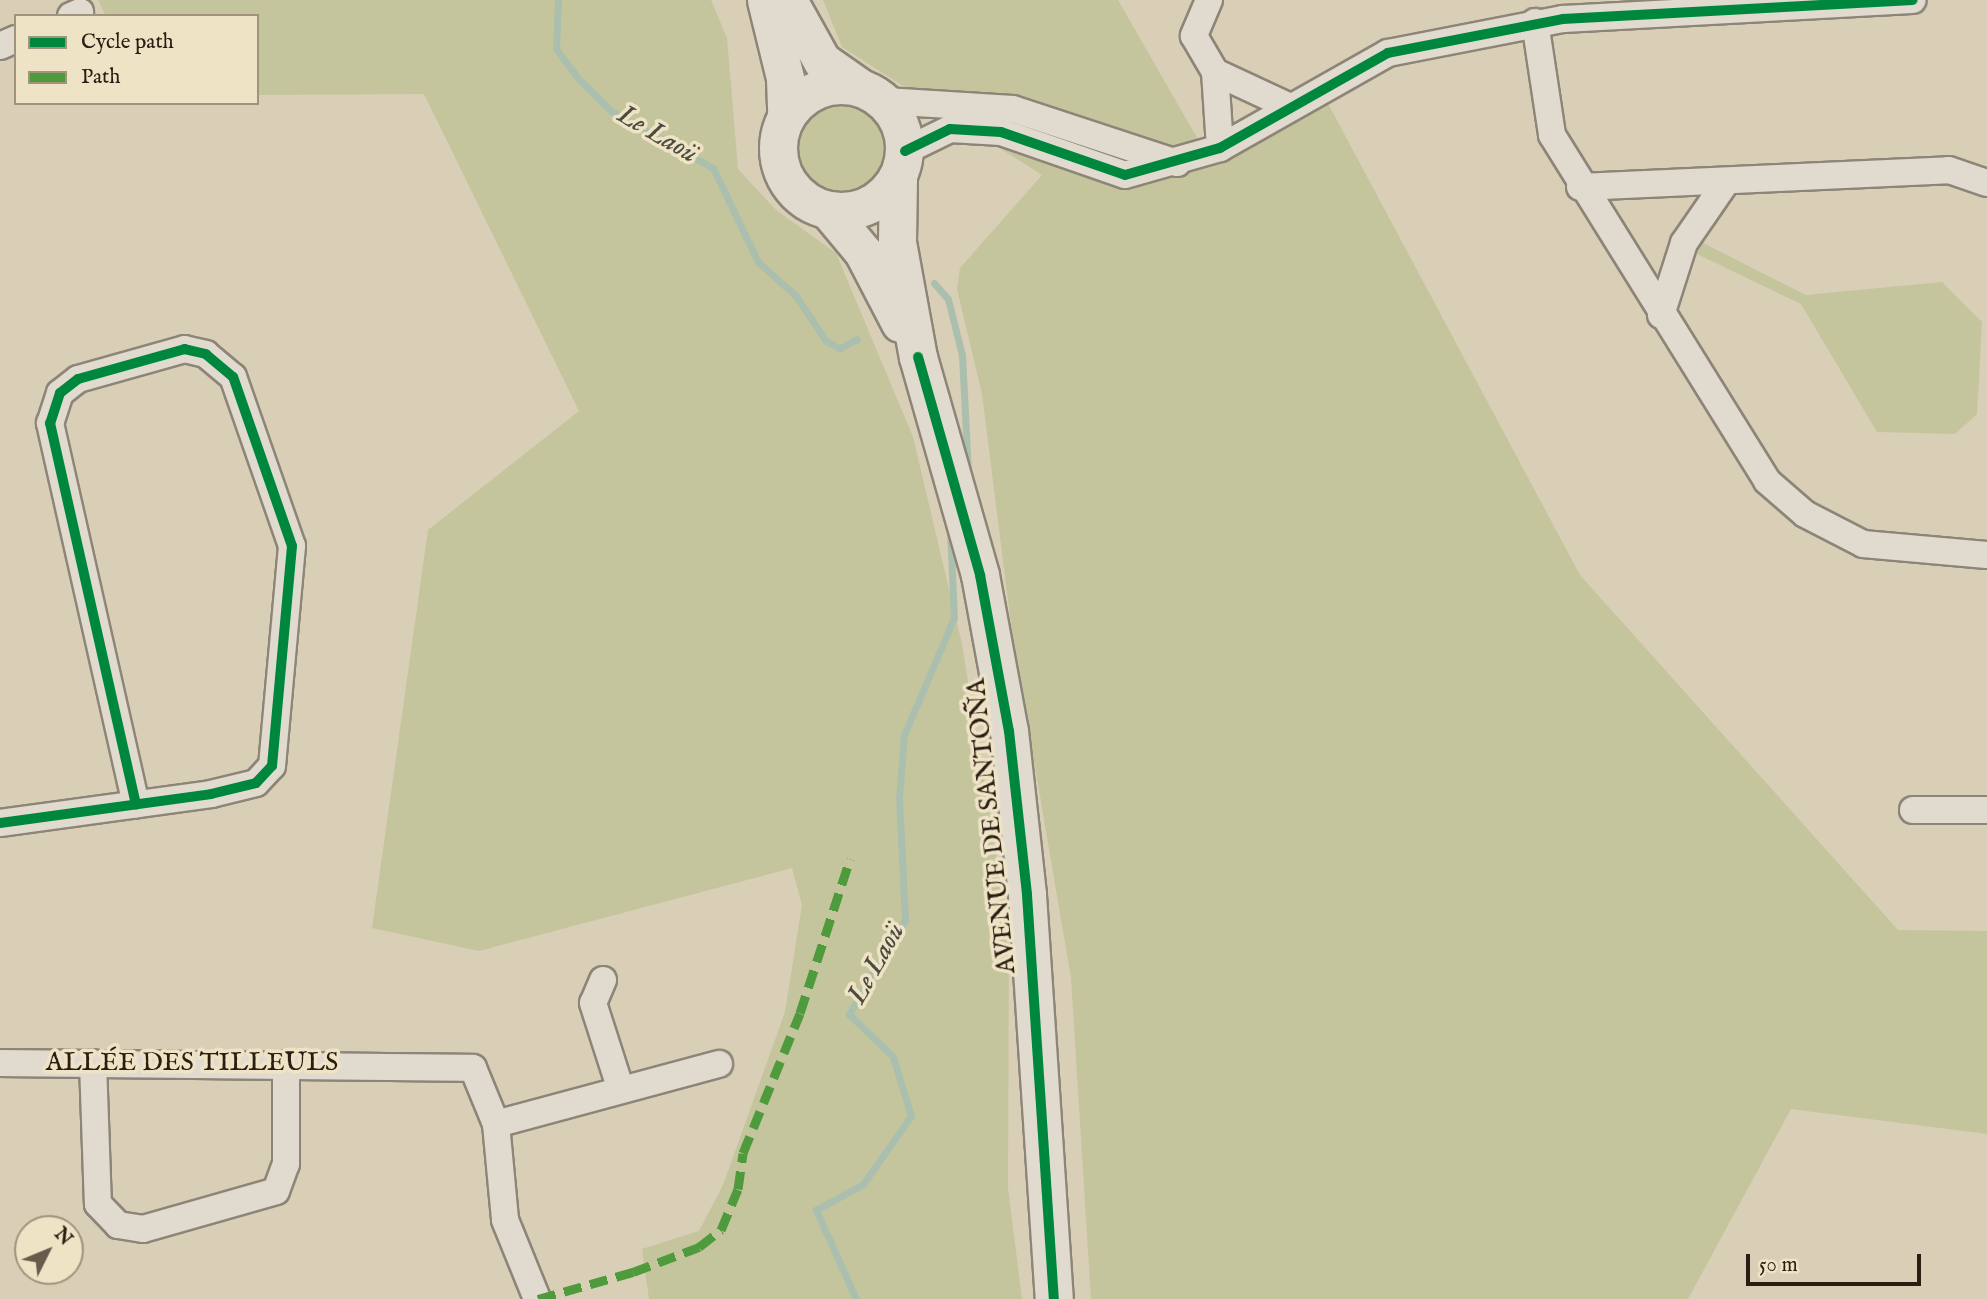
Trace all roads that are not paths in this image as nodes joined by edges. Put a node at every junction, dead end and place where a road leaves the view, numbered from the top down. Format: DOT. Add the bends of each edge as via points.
graph roads {
  1 [pos="766,0"];
  2 [pos="788,0"];
  3 [pos="1209,0"];
  4 [pos="1912,0"];
  5 [pos="1535,22"];
  6 [pos="1215,72"];
  7 [pos="872,93"];
  8 [pos="1290,107"];
  9 [pos="786,115"];
  10 [pos="1220,148"];
  11 [pos="1178,164"];
  12 [pos="902,165"];
  13 [pos="1987,183"];
  14 [pos="1724,186"];
  15 [pos="1580,187"];
  16 [pos="828,210"];
  17 [pos="1661,315"];
  18 [pos="918,357"];
  19 [pos="1987,555"];
  20 [pos="136,804"];
  21 [pos="1913,810"];
  22 [pos="1987,810"];
  23 [pos="0,823"];
  24 [pos="603,980"];
  25 [pos="0,1063"];
  26 [pos="93,1063"];
  27 [pos="286,1064"];
  28 [pos="719,1064"];
  29 [pos="621,1090"];
  30 [pos="496,1124"];
  31 [pos="537,1299"];
  32 [pos="1054,1299"];
  1 -- 9 [label="main road" via="785,78"];
  2 -- 7 [label="main road" via="821,61"];
  3 -- 6 [label="street" via="1194,36"];
  4 -- 5 [label="street"];
  5 -- 8 [label="street" via="1388,52"];
  5 -- 15 [label="street" via="1552,135"];
  6 -- 8 [label="street"];
  6 -- 10 [label="street"];
  7 -- 9 [label="main road" via="817,88"];
  7 -- 11 [label="street" via="1013,109"];
  7 -- 12 [label="main road" via="904,133"];
  8 -- 10 [label="street"];
  9 -- 16 [label="main road" via="778,144 783,173 809,202"];
  10 -- 11 [label="street"];
  11 -- 12 [label="street" via="1125,175 1001,132 950,129"];
  12 -- 16 [label="main road" via="868,206"];
  12 -- 18 [label="main road, AVENUE DE SANTOÑA" via="897,242"];
  13 -- 14 [label="street" via="1949,170"];
  14 -- 15 [label="street"];
  14 -- 17 [label="street" via="1684,243"];
  15 -- 17 [label="street"];
  16 -- 18 [label="main road, AVENUE DE SANTOÑA" via="863,253"];
  17 -- 19 [label="street" via="1767,481 1805,514 1863,544"];
  18 -- 32 [label="main road, AVENUE DE SANTOÑA" via="979,575 1009,731 1027,895"];
  20 -- 20 [label="street" via="256,783 272,766 278,745 292,546 233,377 206,354 185,349 78,379 60,393 50,424"];
  20 -- 23 [label="street"];
  21 -- 22 [label="street"];
  24 -- 29 [label="street" via="593,1003"];
  25 -- 26 [label="street, ALLÉE DES TILLEULS"];
  26 -- 27 [label="street, ALLÉE DES TILLEULS"];
  26 -- 27 [label="street" via="98,1204 118,1225 143,1229 276,1191 286,1164"];
  27 -- 30 [label="street, ALLÉE DES TILLEULS" via="473,1068"];
  28 -- 29 [label="street"];
  29 -- 30 [label="street"];
  30 -- 31 [label="street" via="505,1220"];
}
